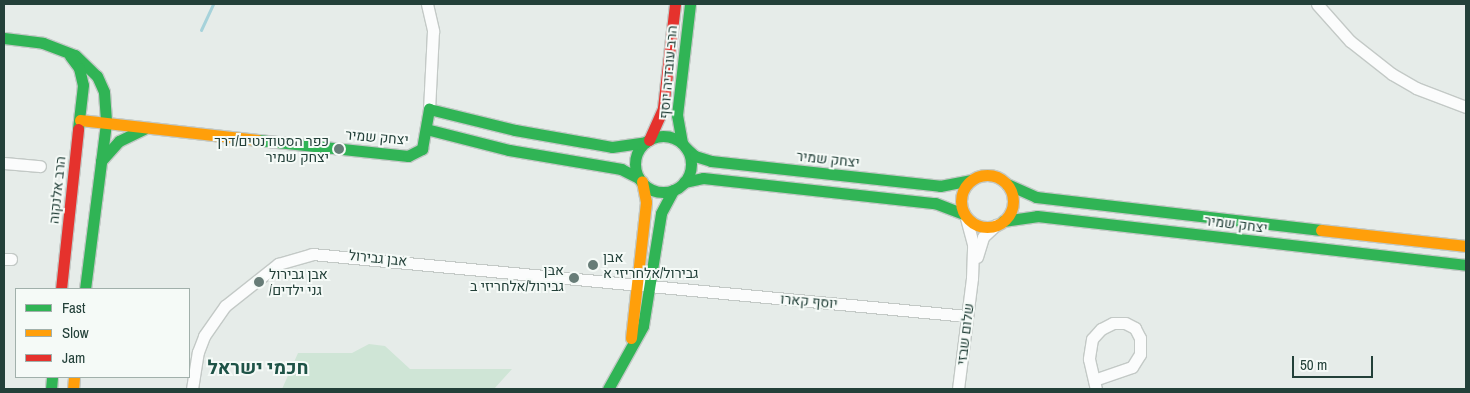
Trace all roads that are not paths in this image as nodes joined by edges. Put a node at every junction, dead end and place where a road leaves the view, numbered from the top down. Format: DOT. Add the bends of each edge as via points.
graph roads {
  1 [pos="427,4"];
  2 [pos="675,4"];
  3 [pos="690,4"];
  4 [pos="1317,4"];
  5 [pos="4,38"];
  6 [pos="57,47"];
  7 [pos="1466,107"];
  8 [pos="430,109"];
  9 [pos="80,120"];
  10 [pos="106,123"];
  11 [pos="148,127"];
  12 [pos="426,129"];
  13 [pos="648,141"];
  14 [pos="684,145"];
  15 [pos="101,162"];
  16 [pos="4,163"];
  17 [pos="40,166"];
  18 [pos="641,179"];
  19 [pos="970,180"];
  20 [pos="684,182"];
  21 [pos="1007,184"];
  22 [pos="673,190"];
  23 [pos="965,216"];
  24 [pos="1000,223"];
  25 [pos="1466,246"];
  26 [pos="1466,265"];
  27 [pos="972,278"];
  28 [pos="638,285"];
  29 [pos="651,286"];
  30 [pos="61,288"];
  31 [pos="85,288"];
  32 [pos="967,316"];
  33 [pos="628,354"];
  34 [pos="1095,384"];
  35 [pos="192,389"];
  36 [pos="608,389"];
  37 [pos="958,389"];
  1 -- 8 [label="street" via="432,31"];
  2 -- 13 [label="main road, הרב עובדיה יוסף" via="663,108"];
  3 -- 14 [label="main road, הרב עובדיה יוסף" via="678,115"];
  4 -- 7 [label="street" via="1350,41 1392,74 1416,88"];
  5 -- 6 [label="main road"];
  6 -- 9 [label="main road" via="79,68 83,85"];
  6 -- 10 [label="main road" via="75,55 97,76 104,92"];
  8 -- 12 [label="main road"];
  8 -- 13 [label="main road" via="515,130 612,147"];
  9 -- 10 [label="main road"];
  9 -- 30 [label="main road, הרב אלנקוה"];
  10 -- 11 [label="main road"];
  10 -- 15 [label="main road"];
  11 -- 12 [label="main road, יצחק שמיר" via="408,156 422,149"];
  11 -- 15 [label="main road" via="119,141"];
  12 -- 18 [label="main road, יצחק שמיר" via="501,148 621,169"];
  13 -- 14 [label="main road" via="666,136"];
  13 -- 18 [label="main road" via="637,156"];
  14 -- 19 [label="main road, יצחק שמיר" via="695,156 711,161 940,186 956,186"];
  14 -- 20 [label="main road" via="691,167"];
  15 -- 31 [label="main road"];
  16 -- 17 [label="street"];
  18 -- 22 [label="main road" via="656,191"];
  18 -- 28 [label="main road" via="646,202"];
  19 -- 21 [label="main road" via="990,175"];
  19 -- 23 [label="main road" via="962,194"];
  20 -- 22 [label="main road"];
  20 -- 23 [label="main road" via="703,178 935,203"];
  21 -- 24 [label="main road" via="1013,203"];
  21 -- 25 [label="main road, יצחק שמיר" via="1036,197"];
  22 -- 29 [label="main road" via="661,213"];
  23 -- 24 [label="main road" via="980,226"];
  23 -- 27 [label="street, שלום שבזי" via="973,244"];
  24 -- 26 [label="main road, יצחק שמיר" via="1037,216"];
  24 -- 27 [label="street, שלום שבזי" via="984,236"];
  27 -- 32 [label="street, שלום שבזי"];
  28 -- 29 [label="street, אבן גבירול"];
  28 -- 33 [label="main road"];
  28 -- 35 [label="street, אבן גבירול" via="334,254 295,256 260,275 213,321 198,352"];
  29 -- 32 [label="street, יוסף קארו"];
  29 -- 33 [label="main road" via="643,326"];
  32 -- 37 [label="street, שלום שבזי"];
  33 -- 36 [label="main road"];
  34 -- 34 [label="street" via="1132,367 1140,354 1140,338 1135,328 1112,324 1101,328 1092,339 1089,359"];
}
